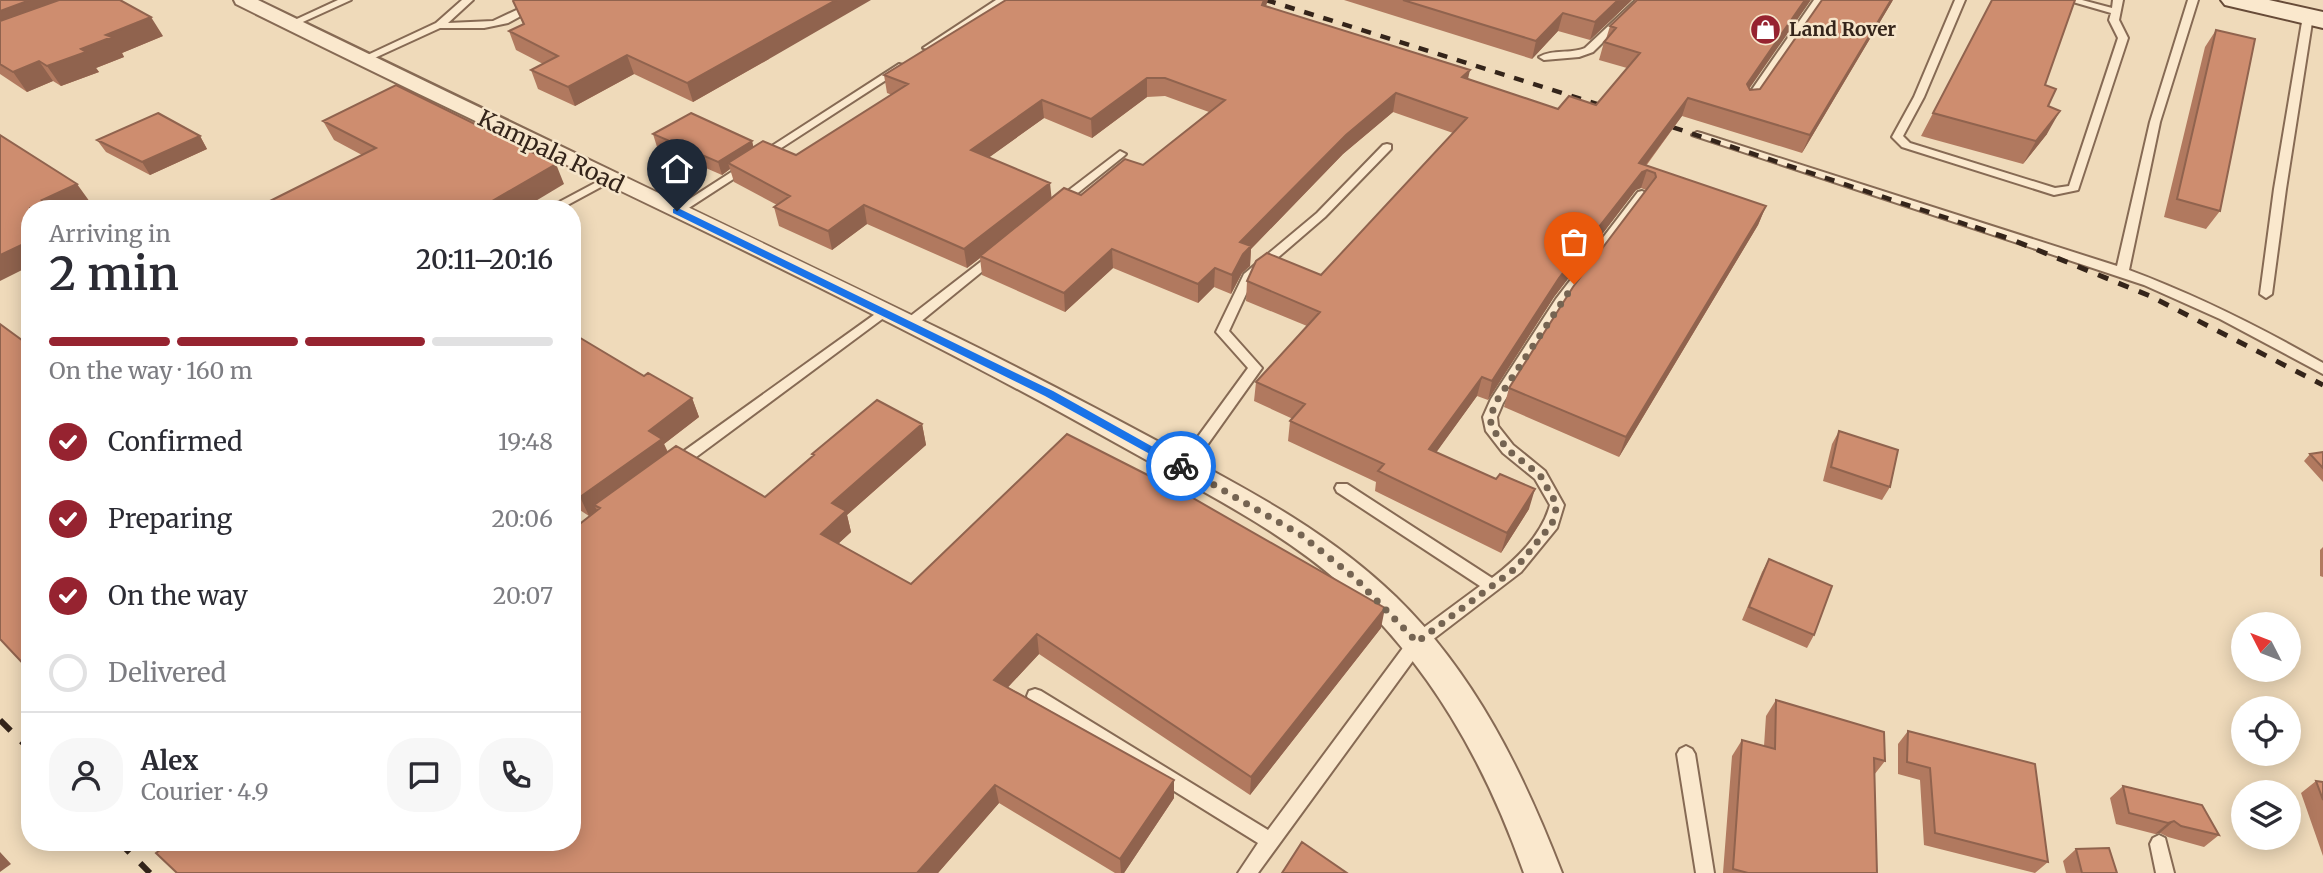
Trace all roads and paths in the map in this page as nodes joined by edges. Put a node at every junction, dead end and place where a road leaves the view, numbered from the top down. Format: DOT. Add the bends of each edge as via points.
graph roads {
  1 [pos="243,0"];
  2 [pos="346,0"];
  3 [pos="468,0"];
  4 [pos="545,0"];
  5 [pos="1003,0"];
  6 [pos="1641,0"];
  7 [pos="1819,0"];
  8 [pos="1960,0"];
  9 [pos="2071,0"];
  10 [pos="2193,0"];
  11 [pos="2234,0"];
  12 [pos="2261,0"];
  13 [pos="2116,6"];
  14 [pos="2318,16"];
  15 [pos="291,24"];
  16 [pos="439,25"];
  17 [pos="921,53"];
  18 [pos="1544,57"];
  19 [pos="364,59"];
  20 [pos="909,60"];
  21 [pos="1747,104"];
  22 [pos="1697,135"];
  23 [pos="1387,146"];
  24 [pos="1120,155"];
  25 [pos="608,179"];
  26 [pos="1642,194"];
  27 [pos="569,200"];
  28 [pos="677,211"];
  29 [pos="1046,214"];
  30 [pos="1004,247"];
  31 [pos="2122,272"];
  32 [pos="2266,294"];
  33 [pos="885,311"];
  34 [pos="909,324"];
  35 [pos="2323,369"];
  36 [pos="1183,467"];
  37 [pos="668,470"];
  38 [pos="1342,488"];
  39 [pos="1492,586"];
  40 [pos="1417,642"];
  41 [pos="1035,696"];
  42 [pos="1686,754"];
  43 [pos="1269,840"];
  44 [pos="2159,844"];
  45 [pos="1247,873"];
  46 [pos="1543,873"];
  47 [pos="1705,873"];
  48 [pos="2165,873"];
  1 -- 15 [label="street, Kampala Road"];
  2 -- 15 [label="lane"];
  3 -- 16 [label="lane"];
  4 -- 16 [label="lane" via="495,25"];
  5 -- 17 [label="lane"];
  6 -- 18 [label="lane" via="1590,50"];
  7 -- 21 [label="lane"];
  8 -- 13 [label="lane" via="1897,137 1906,145 2054,192 2074,188 2123,38 2114,20"];
  9 -- 13 [label="lane"];
  10 -- 31 [label="lane" via="2155,122"];
  11 -- 14 [label="street"];
  12 -- 14 [label="street"];
  14 -- 32 [label="lane" via="2281,176"];
  15 -- 19 [label="street, Kampala Road"];
  16 -- 19 [label="lane"];
  19 -- 25 [label="street, Kampala Road"];
  20 -- 28 [label="lane"];
  22 -- 31 [label="lane"];
  23 -- 36 [label="lane" via="1321,215 1248,277 1222,332 1255,368"];
  24 -- 29 [label="lane"];
  25 -- 27 [label="lane"];
  25 -- 28 [label="street, Kampala Road"];
  26 -- 39 [label="lane" via="1560,302 1496,402 1492,428 1508,450 1540,475 1557,505 1552,524 1530,552"];
  28 -- 33 [label="street, Kampala Road"];
  30 -- 34 [label="lane"];
  31 -- 35 [label="lane" via="2210,307"];
  33 -- 34 [label="street, Kampala Road"];
  33 -- 37 [label="lane"];
  34 -- 36 [label="street, Kampala Road" via="1049,393"];
  36 -- 40 [label="street, Kampala Road" via="1301,535 1355,578"];
  38 -- 39 [label="lane"];
  39 -- 40 [label="lane"];
  40 -- 43 [label="lane"];
  40 -- 46 [label="street, Kampala Road" via="1464,701 1495,756"];
  41 -- 43 [label="lane"];
  42 -- 47 [label="lane"];
  43 -- 45 [label="lane"];
  44 -- 48 [label="lane"];
}
